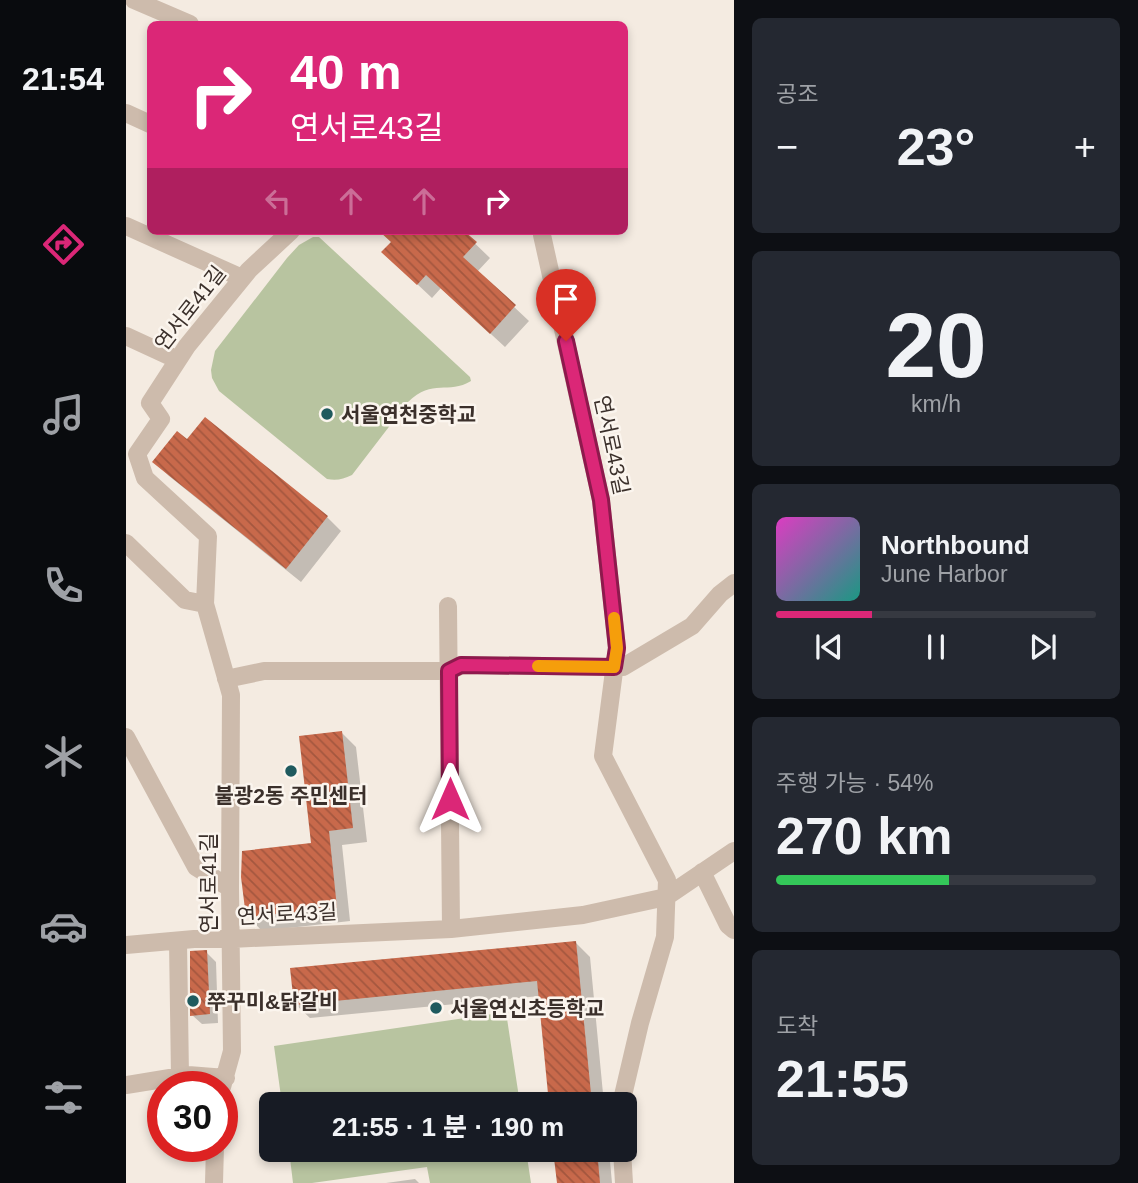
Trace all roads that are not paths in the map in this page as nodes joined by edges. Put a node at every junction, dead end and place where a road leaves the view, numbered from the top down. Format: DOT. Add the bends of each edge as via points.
graph roads {
  1 [pos="134,0"];
  2 [pos="183,21"];
  3 [pos="126,113"];
  4 [pos="147,123"];
  5 [pos="126,226"];
  6 [pos="287,235"];
  7 [pos="542,235"];
  8 [pos="242,278"];
  9 [pos="126,336"];
  10 [pos="178,360"];
  11 [pos="126,543"];
  12 [pos="734,583"];
  13 [pos="205,604"];
  14 [pos="449,606"];
  15 [pos="614,667"];
  16 [pos="449,671"];
  17 [pos="226,679"];
  18 [pos="128,744"];
  19 [pos="734,852"];
  20 [pos="702,872"];
  21 [pos="230,888"];
  22 [pos="666,897"];
  23 [pos="450,929"];
  24 [pos="734,930"];
  25 [pos="230,939"];
  26 [pos="178,941"];
  27 [pos="126,945"];
  28 [pos="180,1071"];
  29 [pos="227,1071"];
  30 [pos="147,1082"];
  31 [pos="127,1086"];
  32 [pos="624,1092"];
  33 [pos="215,1162"];
  34 [pos="623,1162"];
  35 [pos="214,1183"];
  36 [pos="624,1183"];
  1 -- 2 [label="street"];
  3 -- 4 [label="street"];
  5 -- 8 [label="street"];
  6 -- 8 [label="street, 연서로41길"];
  7 -- 15 [label="street, 연서로43길" via="601,500 617,648"];
  8 -- 10 [label="street, 연서로41길"];
  9 -- 10 [label="street"];
  10 -- 13 [label="street, 연서로41길" via="150,403 161,419 137,454 145,478 208,536"];
  11 -- 13 [label="street" via="185,600"];
  12 -- 15 [label="street" via="692,626 623,667"];
  13 -- 17 [label="street, 연서로41길"];
  14 -- 16 [label="street"];
  15 -- 16 [label="street" via="461,665"];
  15 -- 22 [label="street, 연서로43길" via="603,756 667,880"];
  16 -- 17 [label="street" via="264,671"];
  16 -- 23 [label="street"];
  17 -- 21 [label="street, 연서로41길" via="231,695"];
  18 -- 21 [label="street" via="196,867"];
  19 -- 20 [label="street"];
  20 -- 22 [label="street"];
  20 -- 24 [label="street"];
  21 -- 25 [label="street, 연서로41길"];
  22 -- 23 [label="street, 연서로43길" via="583,915"];
  22 -- 32 [label="street, 연서로43길" via="665,937"];
  23 -- 25 [label="street, 연서로43길"];
  25 -- 26 [label="street, 연서로43길"];
  25 -- 29 [label="street, 연서로41길" via="232,1051"];
  26 -- 27 [label="street, 연서로43길"];
  26 -- 28 [label="street"];
  30 -- 31 [label="street"];
  33 -- 35 [label="street"];
  34 -- 36 [label="street"];
}
